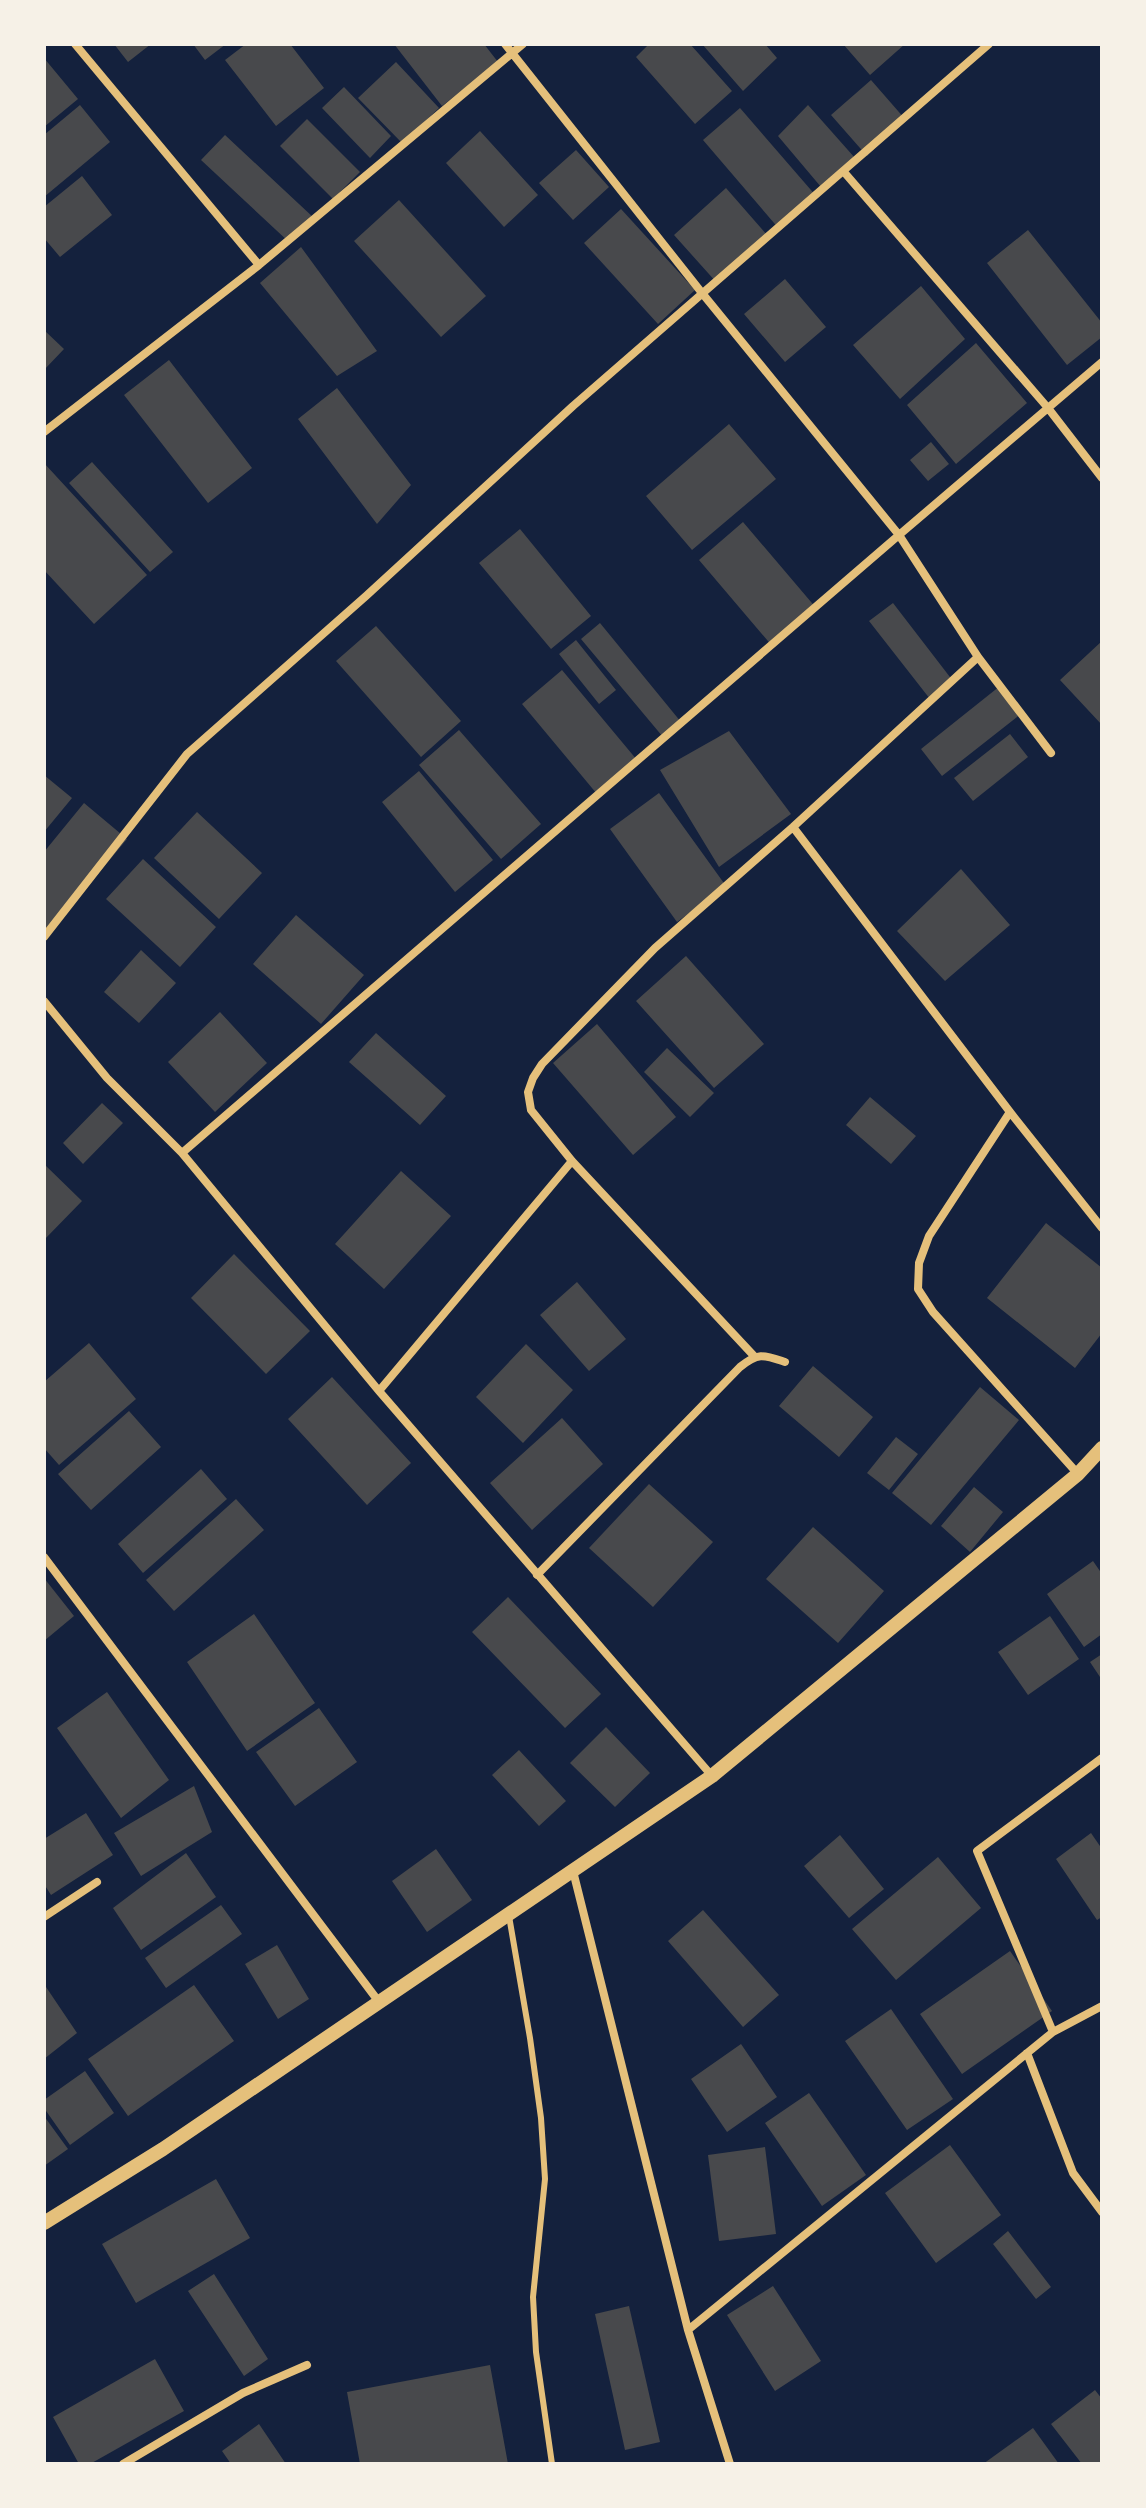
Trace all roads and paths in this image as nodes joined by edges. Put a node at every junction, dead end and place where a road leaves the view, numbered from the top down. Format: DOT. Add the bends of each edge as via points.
graph roads {
  1 [pos="75,44"];
  2 [pos="505,44"];
  3 [pos="523,44"];
  4 [pos="989,44"];
  5 [pos="512,53"];
  6 [pos="844,172"];
  7 [pos="259,265"];
  8 [pos="702,293"];
  9 [pos="1102,362"];
  10 [pos="1048,408"];
  11 [pos="44,432"];
  12 [pos="1102,478"];
  13 [pos="899,535"];
  14 [pos="978,657"];
  15 [pos="1051,753"];
  16 [pos="793,827"];
  17 [pos="44,937"];
  18 [pos="44,1001"];
  19 [pos="1010,1112"];
  20 [pos="182,1153"];
  21 [pos="572,1161"];
  22 [pos="1102,1228"];
  23 [pos="754,1356"];
  24 [pos="785,1362"];
  25 [pos="379,1391"];
  26 [pos="1102,1448"];
  27 [pos="1078,1474"];
  28 [pos="44,1557"];
  29 [pos="537,1575"];
  30 [pos="1102,1758"];
  31 [pos="712,1776"];
  32 [pos="573,1871"];
  33 [pos="97,1882"];
  34 [pos="509,1914"];
  35 [pos="44,1917"];
  36 [pos="379,2002"];
  37 [pos="1102,2006"];
  38 [pos="1053,2032"];
  39 [pos="1027,2053"];
  40 [pos="1102,2212"];
  41 [pos="44,2223"];
  42 [pos="688,2330"];
  43 [pos="307,2365"];
  44 [pos="123,2464"];
  45 [pos="552,2464"];
  46 [pos="730,2464"];
  1 -- 7 [label="street"];
  2 -- 5 [label="street"];
  3 -- 5 [label="street"];
  4 -- 6 [label="street"];
  5 -- 7 [label="street"];
  5 -- 8 [label="street"];
  6 -- 8 [label="street"];
  6 -- 10 [label="street"];
  7 -- 11 [label="street"];
  8 -- 13 [label="street"];
  8 -- 17 [label="street" via="187,754"];
  9 -- 10 [label="street"];
  10 -- 12 [label="street"];
  10 -- 13 [label="street"];
  13 -- 14 [label="street"];
  13 -- 20 [label="street"];
  14 -- 15 [label="street"];
  14 -- 16 [label="street"];
  16 -- 19 [label="street"];
  16 -- 21 [label="street" via="655,948 537,1071 528,1092 531,1110"];
  18 -- 20 [label="street" via="107,1078"];
  19 -- 22 [label="street"];
  19 -- 27 [label="street" via="929,1236 919,1263 918,1289"];
  20 -- 25 [label="street"];
  21 -- 23 [label="street"];
  21 -- 25 [label="street"];
  23 -- 24 [label="street"];
  23 -- 29 [label="street"];
  25 -- 29 [label="street"];
  26 -- 27 [label="street"];
  27 -- 31 [label="street"];
  28 -- 36 [label="street"];
  29 -- 31 [label="street"];
  30 -- 38 [label="street" via="977,1851"];
  31 -- 32 [label="street"];
  32 -- 34 [label="street"];
  32 -- 42 [label="street"];
  33 -- 35 [label="street"];
  34 -- 36 [label="street"];
  34 -- 45 [label="lane" via="541,2118 545,2179 533,2297"];
  36 -- 41 [label="street"];
  37 -- 38 [label="street"];
  38 -- 39 [label="street"];
  39 -- 40 [label="street" via="1073,2173"];
  39 -- 42 [label="street"];
  42 -- 46 [label="street"];
  43 -- 44 [label="street" via="243,2393"];
}
